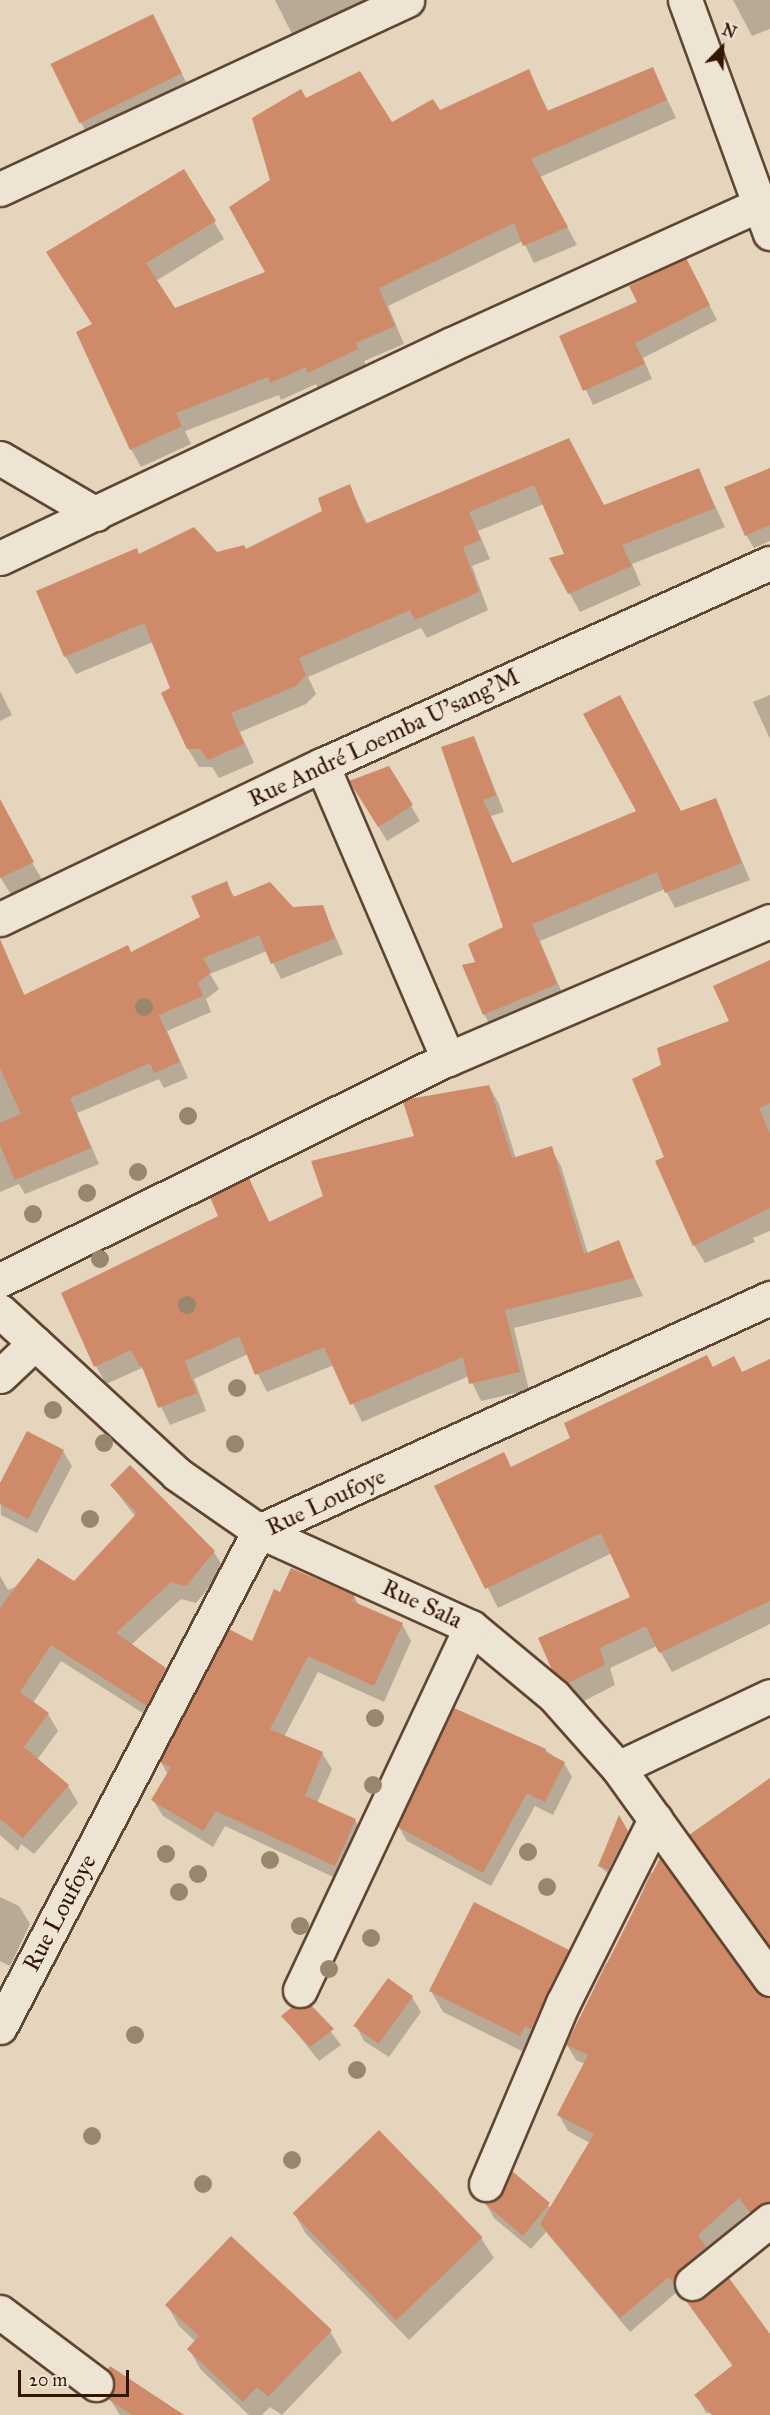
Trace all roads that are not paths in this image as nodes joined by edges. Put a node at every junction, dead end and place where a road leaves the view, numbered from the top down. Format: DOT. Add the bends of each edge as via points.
graph roads {
  1 [pos="406,0"];
  2 [pos="686,0"];
  3 [pos="0,189"];
  4 [pos="766,213"];
  5 [pos="0,458"];
  6 [pos="96,514"];
  7 [pos="0,558"];
  8 [pos="770,562"];
  9 [pos="322,765"];
  10 [pos="0,919"];
  11 [pos="770,921"];
  12 [pos="448,1059"];
  13 [pos="0,1280"];
  14 [pos="770,1298"];
  15 [pos="0,1311"];
  16 [pos="34,1342"];
  17 [pos="0,1376"];
  18 [pos="259,1531"];
  19 [pos="471,1627"];
  20 [pos="770,1696"];
  21 [pos="618,1768"];
  22 [pos="654,1819"];
  23 [pos="770,1979"];
  24 [pos="300,1990"];
  25 [pos="0,2027"];
  26 [pos="486,2184"];
  27 [pos="770,2220"];
  28 [pos="692,2283"];
  29 [pos="0,2312"];
  30 [pos="96,2384"];
  1 -- 3 [label="street"];
  2 -- 4 [label="street"];
  4 -- 6 [label="street" via="452,344"];
  5 -- 6 [label="street"];
  6 -- 7 [label="street"];
  8 -- 9 [label="street, Rue André Loemba U'sang'M"];
  9 -- 10 [label="street, Rue André Loemba U'sang'M"];
  9 -- 12 [label="street"];
  11 -- 12 [label="street"];
  12 -- 13 [label="street"];
  14 -- 18 [label="street, Rue Loufoye"];
  15 -- 16 [label="street, Rue Sala"];
  16 -- 17 [label="street"];
  16 -- 18 [label="street, Rue Sala" via="177,1474"];
  18 -- 19 [label="street, Rue Sala"];
  18 -- 25 [label="street, Rue Loufoye"];
  19 -- 21 [label="street, Rue Sala" via="554,1696"];
  19 -- 24 [label="street"];
  20 -- 21 [label="street"];
  21 -- 22 [label="street, Rue Sala"];
  22 -- 23 [label="street, Rue Sala"];
  22 -- 26 [label="street" via="563,2002"];
  27 -- 28 [label="street"];
  29 -- 30 [label="street"];
}
